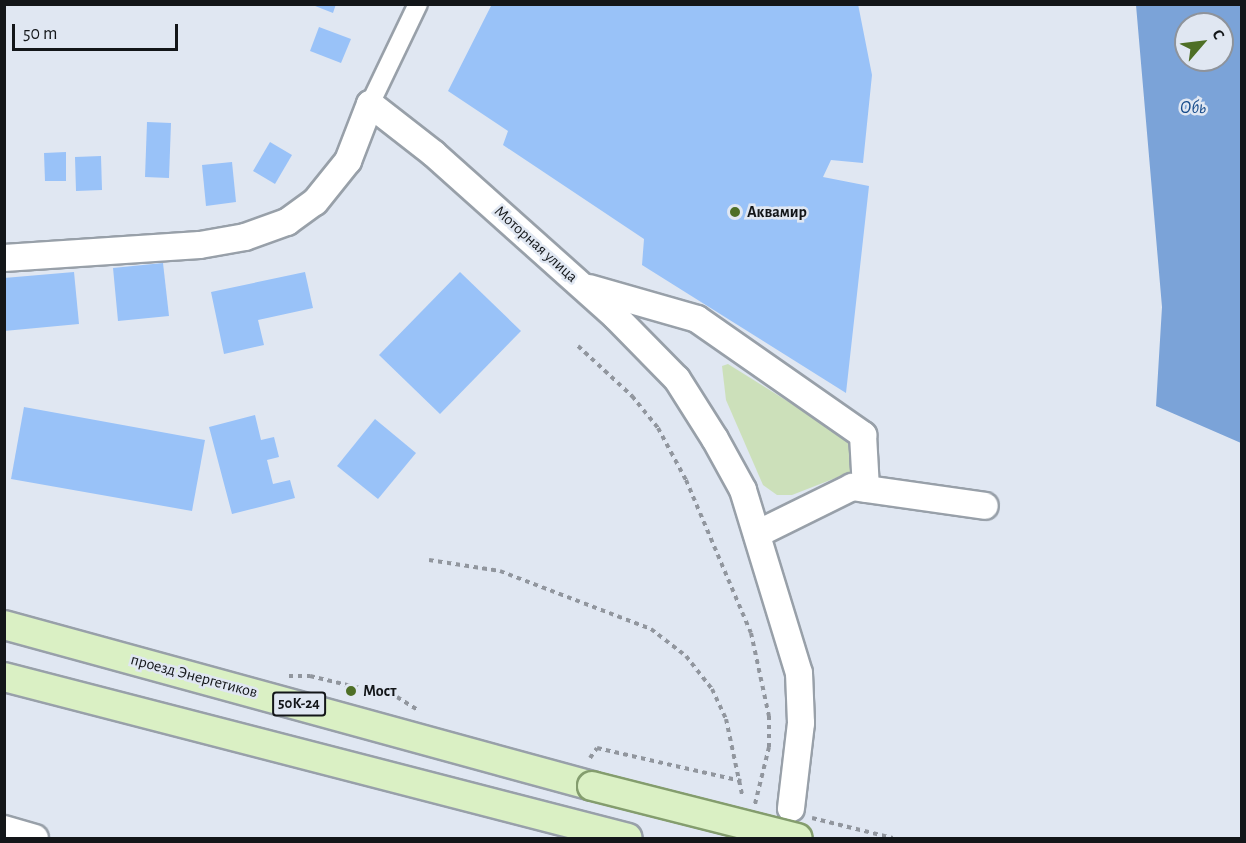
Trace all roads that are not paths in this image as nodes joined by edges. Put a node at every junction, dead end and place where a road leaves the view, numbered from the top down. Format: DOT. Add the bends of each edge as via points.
graph roads {
  1 [pos="418,4"];
  2 [pos="370,104"];
  3 [pos="4,258"];
  4 [pos="582,286"];
  5 [pos="866,489"];
  6 [pos="985,506"];
  7 [pos="757,534"];
  8 [pos="4,625"];
  9 [pos="4,677"];
  10 [pos="791,808"];
  11 [pos="4,829"];
  12 [pos="35,838"];
  13 [pos="628,838"];
  14 [pos="798,838"];
  1 -- 2 [label="street"];
  2 -- 3 [label="street" via="348,161 315,202 287,222 245,237 200,245"];
  2 -- 4 [label="street, Моторная улица" via="434,154"];
  4 -- 5 [label="street" via="697,319 863,435"];
  4 -- 7 [label="street, Моторная улица" via="677,379 743,490"];
  5 -- 6 [label="street"];
  5 -- 7 [label="street" via="852,487"];
  7 -- 10 [label="street, Моторная улица" via="799,674 801,723"];
  8 -- 14 [label="main road, проезд Энергетиков / 50К-24, bridge" via="592,786"];
  9 -- 13 [label="main road"];
  11 -- 12 [label="street"];
}
